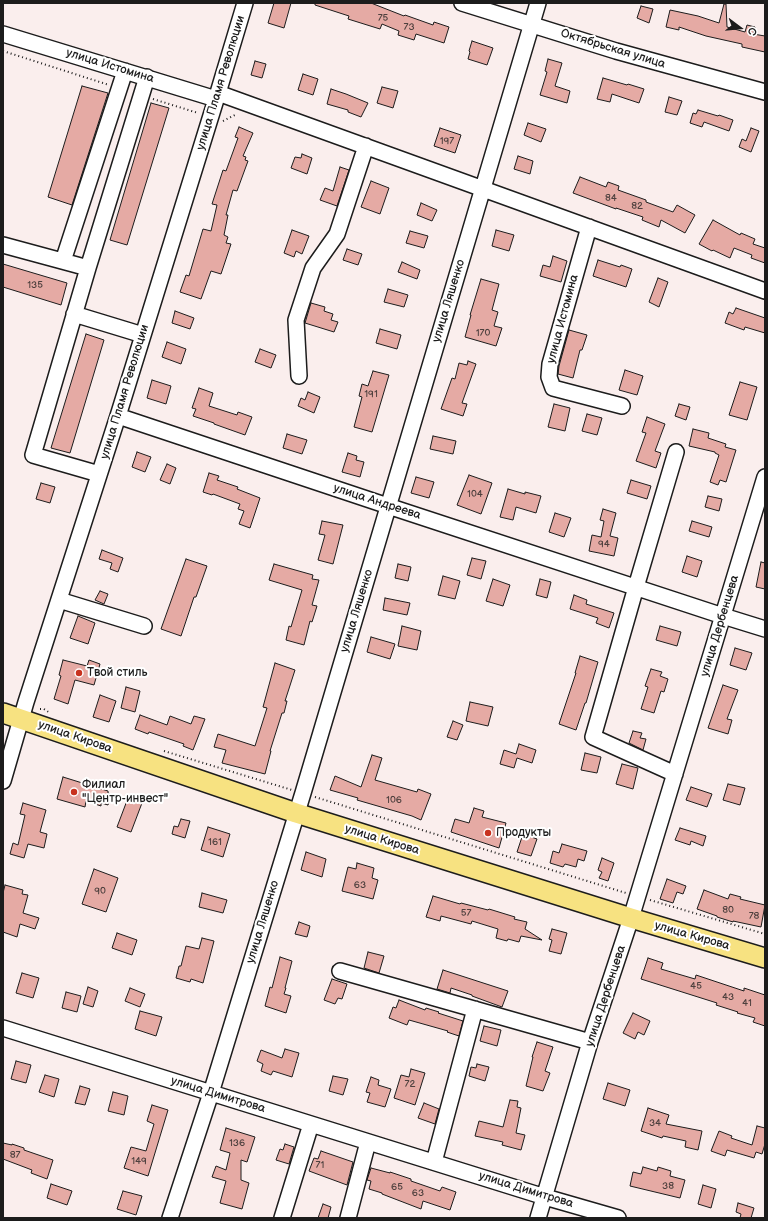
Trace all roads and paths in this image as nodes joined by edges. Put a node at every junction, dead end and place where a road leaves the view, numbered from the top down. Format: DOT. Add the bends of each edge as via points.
graph roads {
  1 [pos="245,3"];
  2 [pos="462,3"];
  3 [pos="538,3"];
  4 [pos="531,24"];
  5 [pos="3,34"];
  6 [pos="3,51"];
  7 [pos="125,71"];
  8 [pos="147,77"];
  9 [pos="119,88"];
  10 [pos="765,92"];
  11 [pos="141,95"];
  12 [pos="217,96"];
  13 [pos="243,111"];
  14 [pos="210,117"];
  15 [pos="366,146"];
  16 [pos="483,188"];
  17 [pos="589,227"];
  18 [pos="3,245"];
  19 [pos="63,261"];
  20 [pos="88,268"];
  21 [pos="765,292"];
  22 [pos="74,314"];
  23 [pos="143,335"];
  24 [pos="299,376"];
  25 [pos="622,406"];
  26 [pos="118,416"];
  27 [pos="676,452"];
  28 [pos="99,474"];
  29 [pos="765,477"];
  30 [pos="388,506"];
  31 [pos="636,587"];
  32 [pos="59,600"];
  33 [pos="723,616"];
  34 [pos="144,626"];
  35 [pos="765,628"];
  36 [pos="24,710"];
  37 [pos="3,713"];
  38 [pos="54,715"];
  39 [pos="162,750"];
  40 [pos="675,774"];
  41 [pos="3,781"];
  42 [pos="302,793"];
  43 [pos="296,813"];
  44 [pos="637,897"];
  45 [pos="631,918"];
  46 [pos="765,934"];
  47 [pos="765,958"];
  48 [pos="340,971"];
  49 [pos="475,1009"];
  50 [pos="3,1028"];
  51 [pos="590,1042"];
  52 [pos="211,1093"];
  53 [pos="311,1124"];
  54 [pos="368,1142"];
  55 [pos="434,1162"];
  56 [pos="545,1197"];
  57 [pos="170,1218"];
  58 [pos="282,1218"];
  59 [pos="348,1218"];
  60 [pos="538,1218"];
  61 [pos="618,1218"];
  1 -- 12 [label="street, улица Пламя Революции"];
  2 -- 4 [label="street, Октябрьская улица"];
  3 -- 4 [label="street, улица Ляшенко"];
  4 -- 10 [label="street, Октябрьская улица" via="616,51"];
  4 -- 16 [label="street, улица Ляшенко"];
  5 -- 7 [label="street, улица Истомина"];
  6 -- 9 [label="path"];
  7 -- 8 [label="street, улица Истомина"];
  7 -- 9 [label="street"];
  8 -- 11 [label="street"];
  8 -- 12 [label="street, улица Истомина"];
  9 -- 19 [label="street"];
  11 -- 14 [label="path"];
  11 -- 20 [label="street"];
  12 -- 14 [label="street, улица Пламя Революции"];
  12 -- 15 [label="street, улица Истомина"];
  13 -- 14 [label="path" via="223,121"];
  14 -- 23 [label="street, улица Пламя Революции"];
  15 -- 16 [label="street, улица Истомина"];
  15 -- 24 [label="street" via="337,234 313,268 296,320"];
  16 -- 17 [label="street, улица Истомина"];
  16 -- 30 [label="street, улица Ляшенко"];
  17 -- 21 [label="street, улица Истомина"];
  17 -- 25 [label="street, улица Истомина" via="550,364 549,378 553,388"];
  18 -- 19 [label="street"];
  19 -- 20 [label="street"];
  20 -- 22 [label="street"];
  22 -- 23 [label="street"];
  22 -- 28 [label="street" via="33,455"];
  23 -- 26 [label="street, улица Пламя Революции"];
  26 -- 28 [label="street, улица Пламя Революции"];
  26 -- 30 [label="street, улица Андреева"];
  27 -- 31 [label="street"];
  28 -- 32 [label="street, улица Пламя Революции"];
  29 -- 33 [label="street, улица Дербенцева"];
  30 -- 31 [label="street, улица Андреева"];
  30 -- 42 [label="street, улица Ляшенко"];
  31 -- 33 [label="street, улица Андреева"];
  31 -- 40 [label="street" via="593,737"];
  32 -- 34 [label="street"];
  32 -- 36 [label="street, улица Пламя Революции"];
  33 -- 35 [label="street, улица Андреева"];
  33 -- 40 [label="street, улица Дербенцева"];
  36 -- 37 [label="main road, улица Кирова"];
  36 -- 38 [label="path" via="44,709"];
  36 -- 41 [label="street, улица Пламя Революции"];
  36 -- 43 [label="main road, улица Кирова"];
  39 -- 42 [label="path"];
  40 -- 44 [label="street, улица Дербенцева"];
  42 -- 43 [label="street, улица Ляшенко"];
  42 -- 44 [label="path"];
  43 -- 45 [label="main road, улица Кирова"];
  43 -- 52 [label="street, улица Ляшенко"];
  44 -- 45 [label="street, улица Дербенцева"];
  44 -- 46 [label="path"];
  45 -- 47 [label="main road, улица Кирова"];
  45 -- 51 [label="street, улица Дербенцева"];
  48 -- 49 [label="street"];
  49 -- 51 [label="street"];
  49 -- 55 [label="street"];
  50 -- 52 [label="street, улица Димитрова"];
  51 -- 56 [label="street, улица Дербенцева"];
  52 -- 53 [label="street, улица Димитрова"];
  52 -- 57 [label="street, улица Ляшенко"];
  53 -- 54 [label="street, улица Димитрова"];
  53 -- 58 [label="street"];
  54 -- 55 [label="street, улица Димитрова"];
  54 -- 59 [label="street"];
  55 -- 56 [label="street, улица Димитрова"];
  56 -- 60 [label="street, улица Дербенцева"];
  56 -- 61 [label="street, улица Димитрова"];
}
